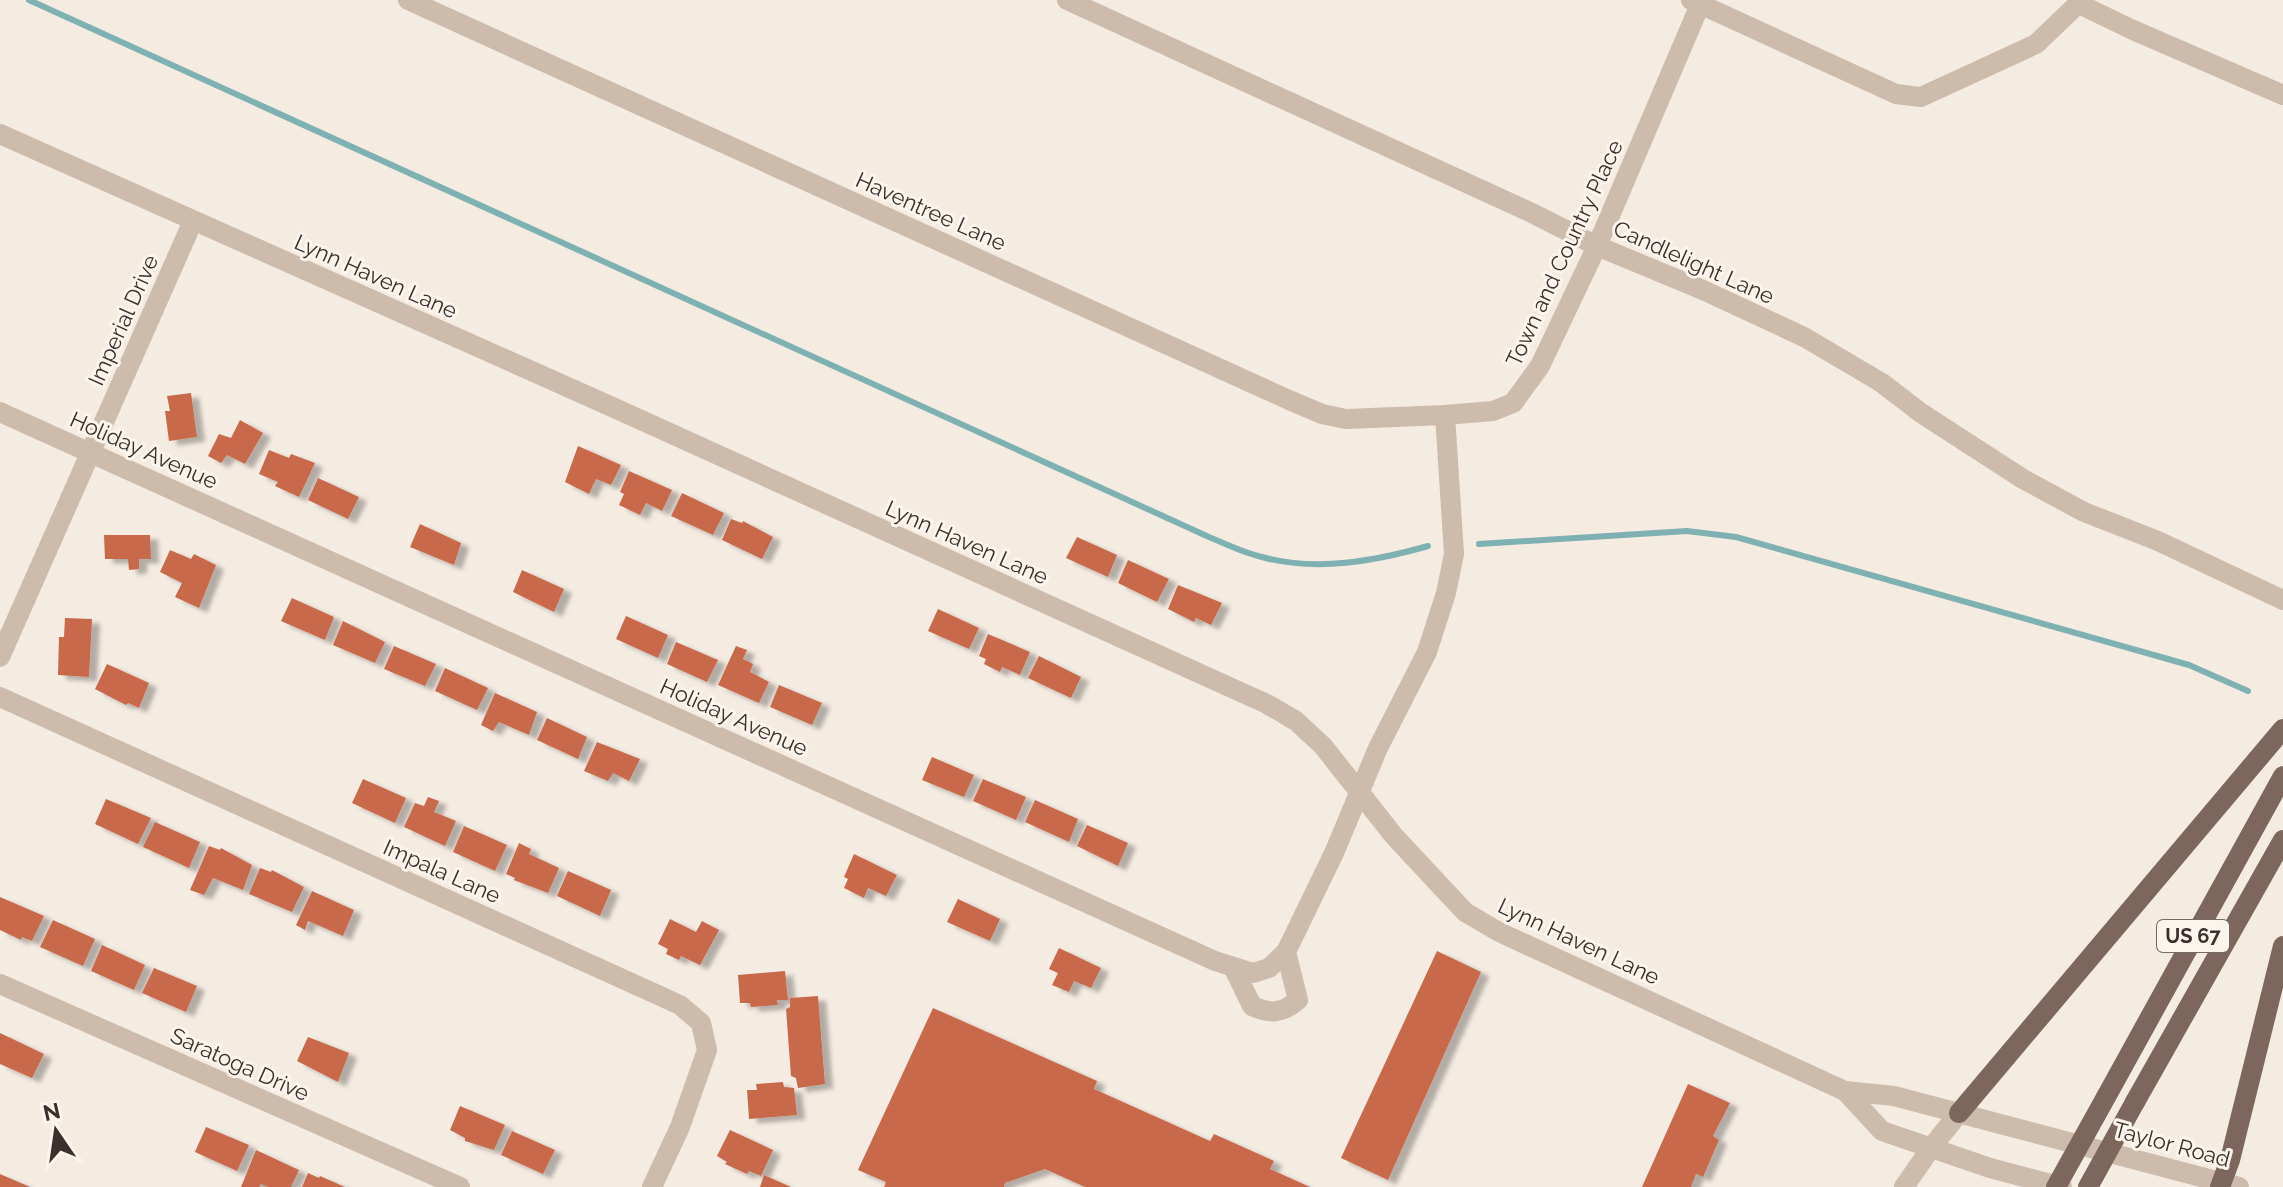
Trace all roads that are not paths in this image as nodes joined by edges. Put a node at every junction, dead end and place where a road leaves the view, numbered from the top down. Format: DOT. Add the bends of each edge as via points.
graph roads {
  1 [pos="408,0"];
  2 [pos="1067,0"];
  3 [pos="1698,1"];
  4 [pos="2080,2"];
  5 [pos="2283,95"];
  6 [pos="0,134"];
  7 [pos="193,221"];
  8 [pos="1597,246"];
  9 [pos="0,412"];
  10 [pos="1445,415"];
  11 [pos="91,453"];
  12 [pos="2283,600"];
  13 [pos="0,657"];
  14 [pos="0,697"];
  15 [pos="2283,729"];
  16 [pos="2283,776"];
  17 [pos="1359,791"];
  18 [pos="2283,840"];
  19 [pos="2283,946"];
  20 [pos="1286,952"];
  21 [pos="1234,969"];
  22 [pos="0,984"];
  23 [pos="1845,1091"];
  24 [pos="1959,1113"];
  25 [pos="2093,1147"];
  26 [pos="1931,1148"];
  27 [pos="2227,1185"];
  28 [pos="460,1187"];
  29 [pos="652,1187"];
  30 [pos="1904,1187"];
  31 [pos="2056,1187"];
  32 [pos="2062,1187"];
  33 [pos="2088,1187"];
  1 -- 10 [label="street, Haventree Lane" via="1322,414 1346,419"];
  2 -- 8 [label="street, Candlelight Lane"];
  3 -- 4 [label="street" via="1896,94 1921,97 2036,44"];
  3 -- 8 [label="street, Town and Country Place"];
  4 -- 5 [label="street"];
  6 -- 7 [label="street, Lynn Haven Lane"];
  7 -- 11 [label="street, Imperial Drive"];
  7 -- 17 [label="street, Lynn Haven Lane" via="1267,704 1323,746"];
  8 -- 10 [label="street, Town and Country Place" via="1540,366 1513,403 1493,411"];
  8 -- 12 [label="street, Candlelight Lane" via="1804,337 2023,479 2084,512"];
  9 -- 11 [label="street, Holiday Avenue"];
  10 -- 17 [label="street" via="1454,554 1446,593 1427,652"];
  11 -- 13 [label="street, Imperial Drive"];
  11 -- 21 [label="street, Holiday Avenue"];
  14 -- 29 [label="street, Impala Lane" via="680,1005 701,1023 707,1050"];
  15 -- 24 [label="main road"];
  16 -- 31 [label="main road, US 67, bridge"];
  17 -- 20 [label="street"];
  17 -- 23 [label="street, Lynn Haven Lane" via="1465,912"];
  18 -- 33 [label="main road, US 67, bridge"];
  19 -- 27 [label="main road"];
  20 -- 21 [label="street, Holiday Avenue" via="1269,968 1253,973"];
  20 -- 21 [label="street" via="1298,1000 1287,1010 1268,1013 1252,1006"];
  22 -- 28 [label="street, Saratoga Drive"];
  23 -- 24 [label="street, Lynn Haven Lane" via="1894,1096"];
  23 -- 26 [label="street, Lynn Haven Lane" via="1882,1131"];
  24 -- 25 [label="street, Lynn Haven Lane"];
  24 -- 26 [label="street"];
  25 -- 27 [label="street, Taylor Road"];
  26 -- 30 [label="street"];
  26 -- 32 [label="street, Lynn Haven Lane"];
}
